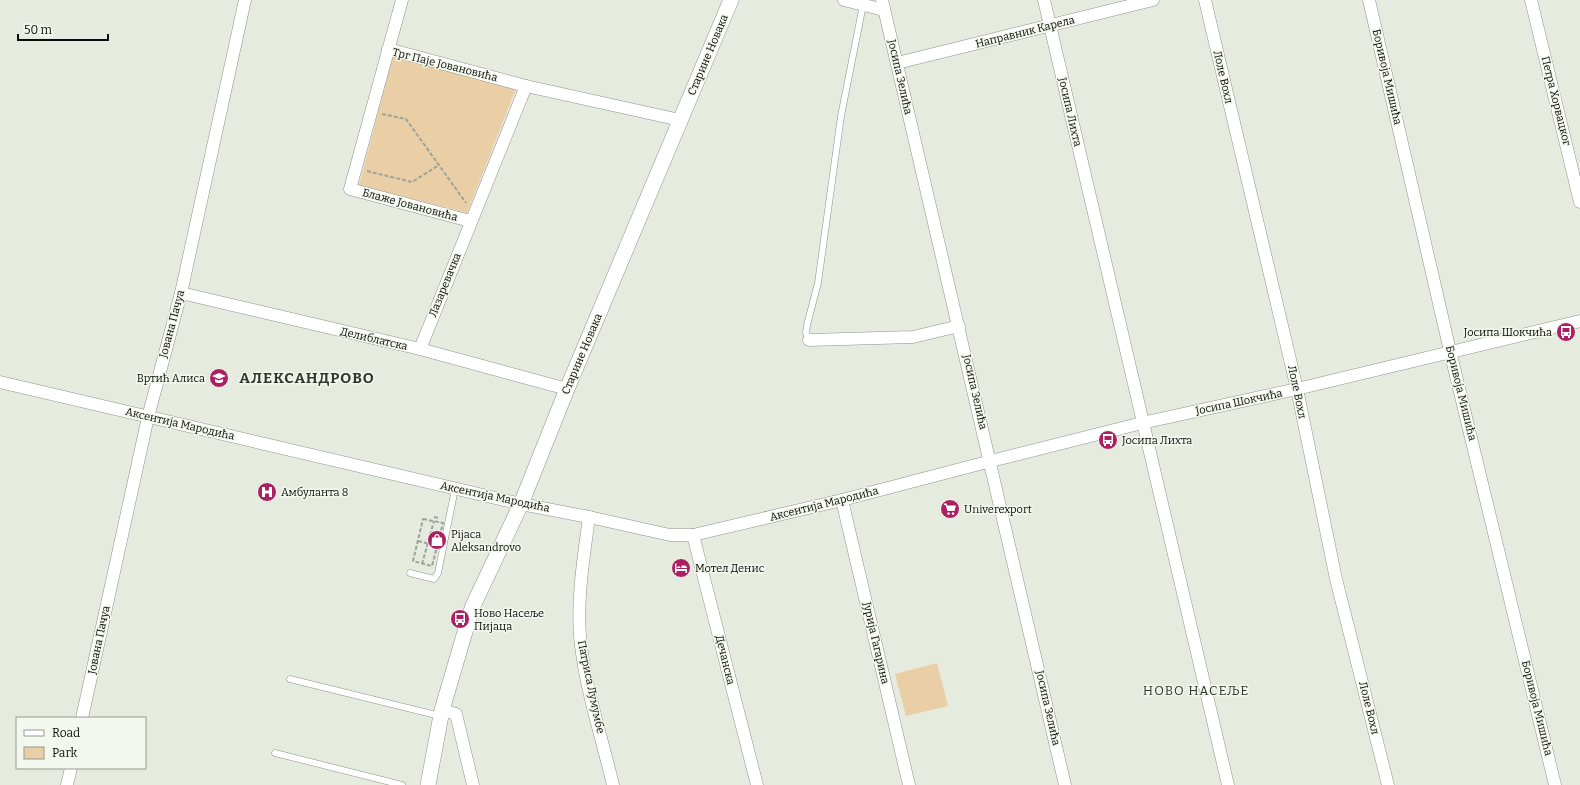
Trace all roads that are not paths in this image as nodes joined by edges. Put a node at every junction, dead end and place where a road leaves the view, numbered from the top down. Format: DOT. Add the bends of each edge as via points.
graph roads {
  1 [pos="245,0"];
  2 [pos="402,0"];
  3 [pos="731,0"];
  4 [pos="844,0"];
  5 [pos="1044,0"];
  6 [pos="1153,0"];
  7 [pos="1205,0"];
  8 [pos="1369,0"];
  9 [pos="1531,0"];
  10 [pos="863,5"];
  11 [pos="883,5"];
  12 [pos="1051,26"];
  13 [pos="388,49"];
  14 [pos="897,63"];
  15 [pos="526,86"];
  16 [pos="680,120"];
  17 [pos="350,189"];
  18 [pos="1580,202"];
  19 [pos="472,217"];
  20 [pos="181,293"];
  21 [pos="1580,320"];
  22 [pos="959,326"];
  23 [pos="809,340"];
  24 [pos="420,350"];
  25 [pos="1450,351"];
  26 [pos="0,382"];
  27 [pos="567,389"];
  28 [pos="1297,389"];
  29 [pos="148,417"];
  30 [pos="1142,423"];
  31 [pos="991,461"];
  32 [pos="455,489"];
  33 [pos="842,500"];
  34 [pos="521,504"];
  35 [pos="589,517"];
  36 [pos="693,535"];
  37 [pos="410,573"];
  38 [pos="290,679"];
  39 [pos="442,713"];
  40 [pos="82,717"];
  41 [pos="275,753"];
  42 [pos="71,769"];
  43 [pos="67,785"];
  44 [pos="402,785"];
  45 [pos="428,785"];
  46 [pos="472,785"];
  47 [pos="613,785"];
  48 [pos="757,785"];
  49 [pos="909,785"];
  50 [pos="1066,785"];
  51 [pos="1228,785"];
  52 [pos="1388,785"];
  53 [pos="1555,785"];
  1 -- 20 [label="street, Јована Пачуа"];
  2 -- 13 [label="street"];
  3 -- 16 [label="street, Старине Новака"];
  4 -- 10 [label="street"];
  5 -- 12 [label="street, Јосипа Лихта"];
  6 -- 12 [label="street, Направник Карела"];
  7 -- 28 [label="street, Лоле Вохл"];
  8 -- 25 [label="street, Боривоја Мишића"];
  9 -- 18 [label="street, Петра Хорвацког"];
  10 -- 11 [label="street"];
  10 -- 23 [label="lane" via="841,116 818,283 807,325"];
  11 -- 14 [label="street, Јосипа Зелића"];
  12 -- 14 [label="street, Направник Карела"];
  12 -- 30 [label="street, Јосипа Лихта"];
  13 -- 15 [label="street, Трг Паје Јовановића"];
  13 -- 17 [label="street, Трг Паје Јовановића"];
  14 -- 22 [label="street, Јосипа Зелића"];
  15 -- 16 [label="street, Трг Паје Јовановића"];
  15 -- 19 [label="street"];
  16 -- 27 [label="street, Старине Новака"];
  17 -- 19 [label="street, Блаже Јовановића"];
  19 -- 24 [label="street, Лазаревачка"];
  20 -- 24 [label="street, Делиблатска"];
  20 -- 29 [label="street, Јована Пачуа"];
  21 -- 25 [label="street, Јосипа Шокчића"];
  22 -- 23 [label="street" via="913,337"];
  22 -- 31 [label="street, Јосипа Зелића"];
  24 -- 27 [label="street, Делиблатска"];
  25 -- 28 [label="street, Јосипа Шокчића"];
  25 -- 53 [label="street, Боривоја Мишића"];
  26 -- 29 [label="street, Аксентија Мародића"];
  27 -- 34 [label="street, Старине Новака"];
  28 -- 30 [label="street, Јосипа Шокчића"];
  28 -- 52 [label="street, Лоле Вохл" via="1336,579"];
  29 -- 32 [label="street, Аксентија Мародића"];
  29 -- 40 [label="street, Јована Пачуа"];
  30 -- 31 [label="street, Јосипа Шокчића"];
  30 -- 51 [label="street, Јосипа Лихта"];
  31 -- 33 [label="street, Аксентија Мародића"];
  31 -- 50 [label="street, Јосипа Зелића"];
  32 -- 34 [label="street, Аксентија Мародића"];
  32 -- 37 [label="lane" via="438,573 434,579"];
  33 -- 36 [label="street, Аксентија Мародића"];
  33 -- 49 [label="street, Јурија Гагарина"];
  34 -- 35 [label="street, Аксентија Мародића"];
  34 -- 39 [label="street, Старине Новака" via="472,608"];
  35 -- 36 [label="street, Аксентија Мародића" via="670,535"];
  35 -- 47 [label="street, Патриса Лумумбе" via="582,580 580,636 587,678"];
  36 -- 48 [label="street, Дечанска"];
  38 -- 39 [label="lane"];
  39 -- 45 [label="street, Старине Новака"];
  39 -- 46 [label="street" via="456,714"];
  41 -- 44 [label="lane"];
  42 -- 43 [label="street"];
}
